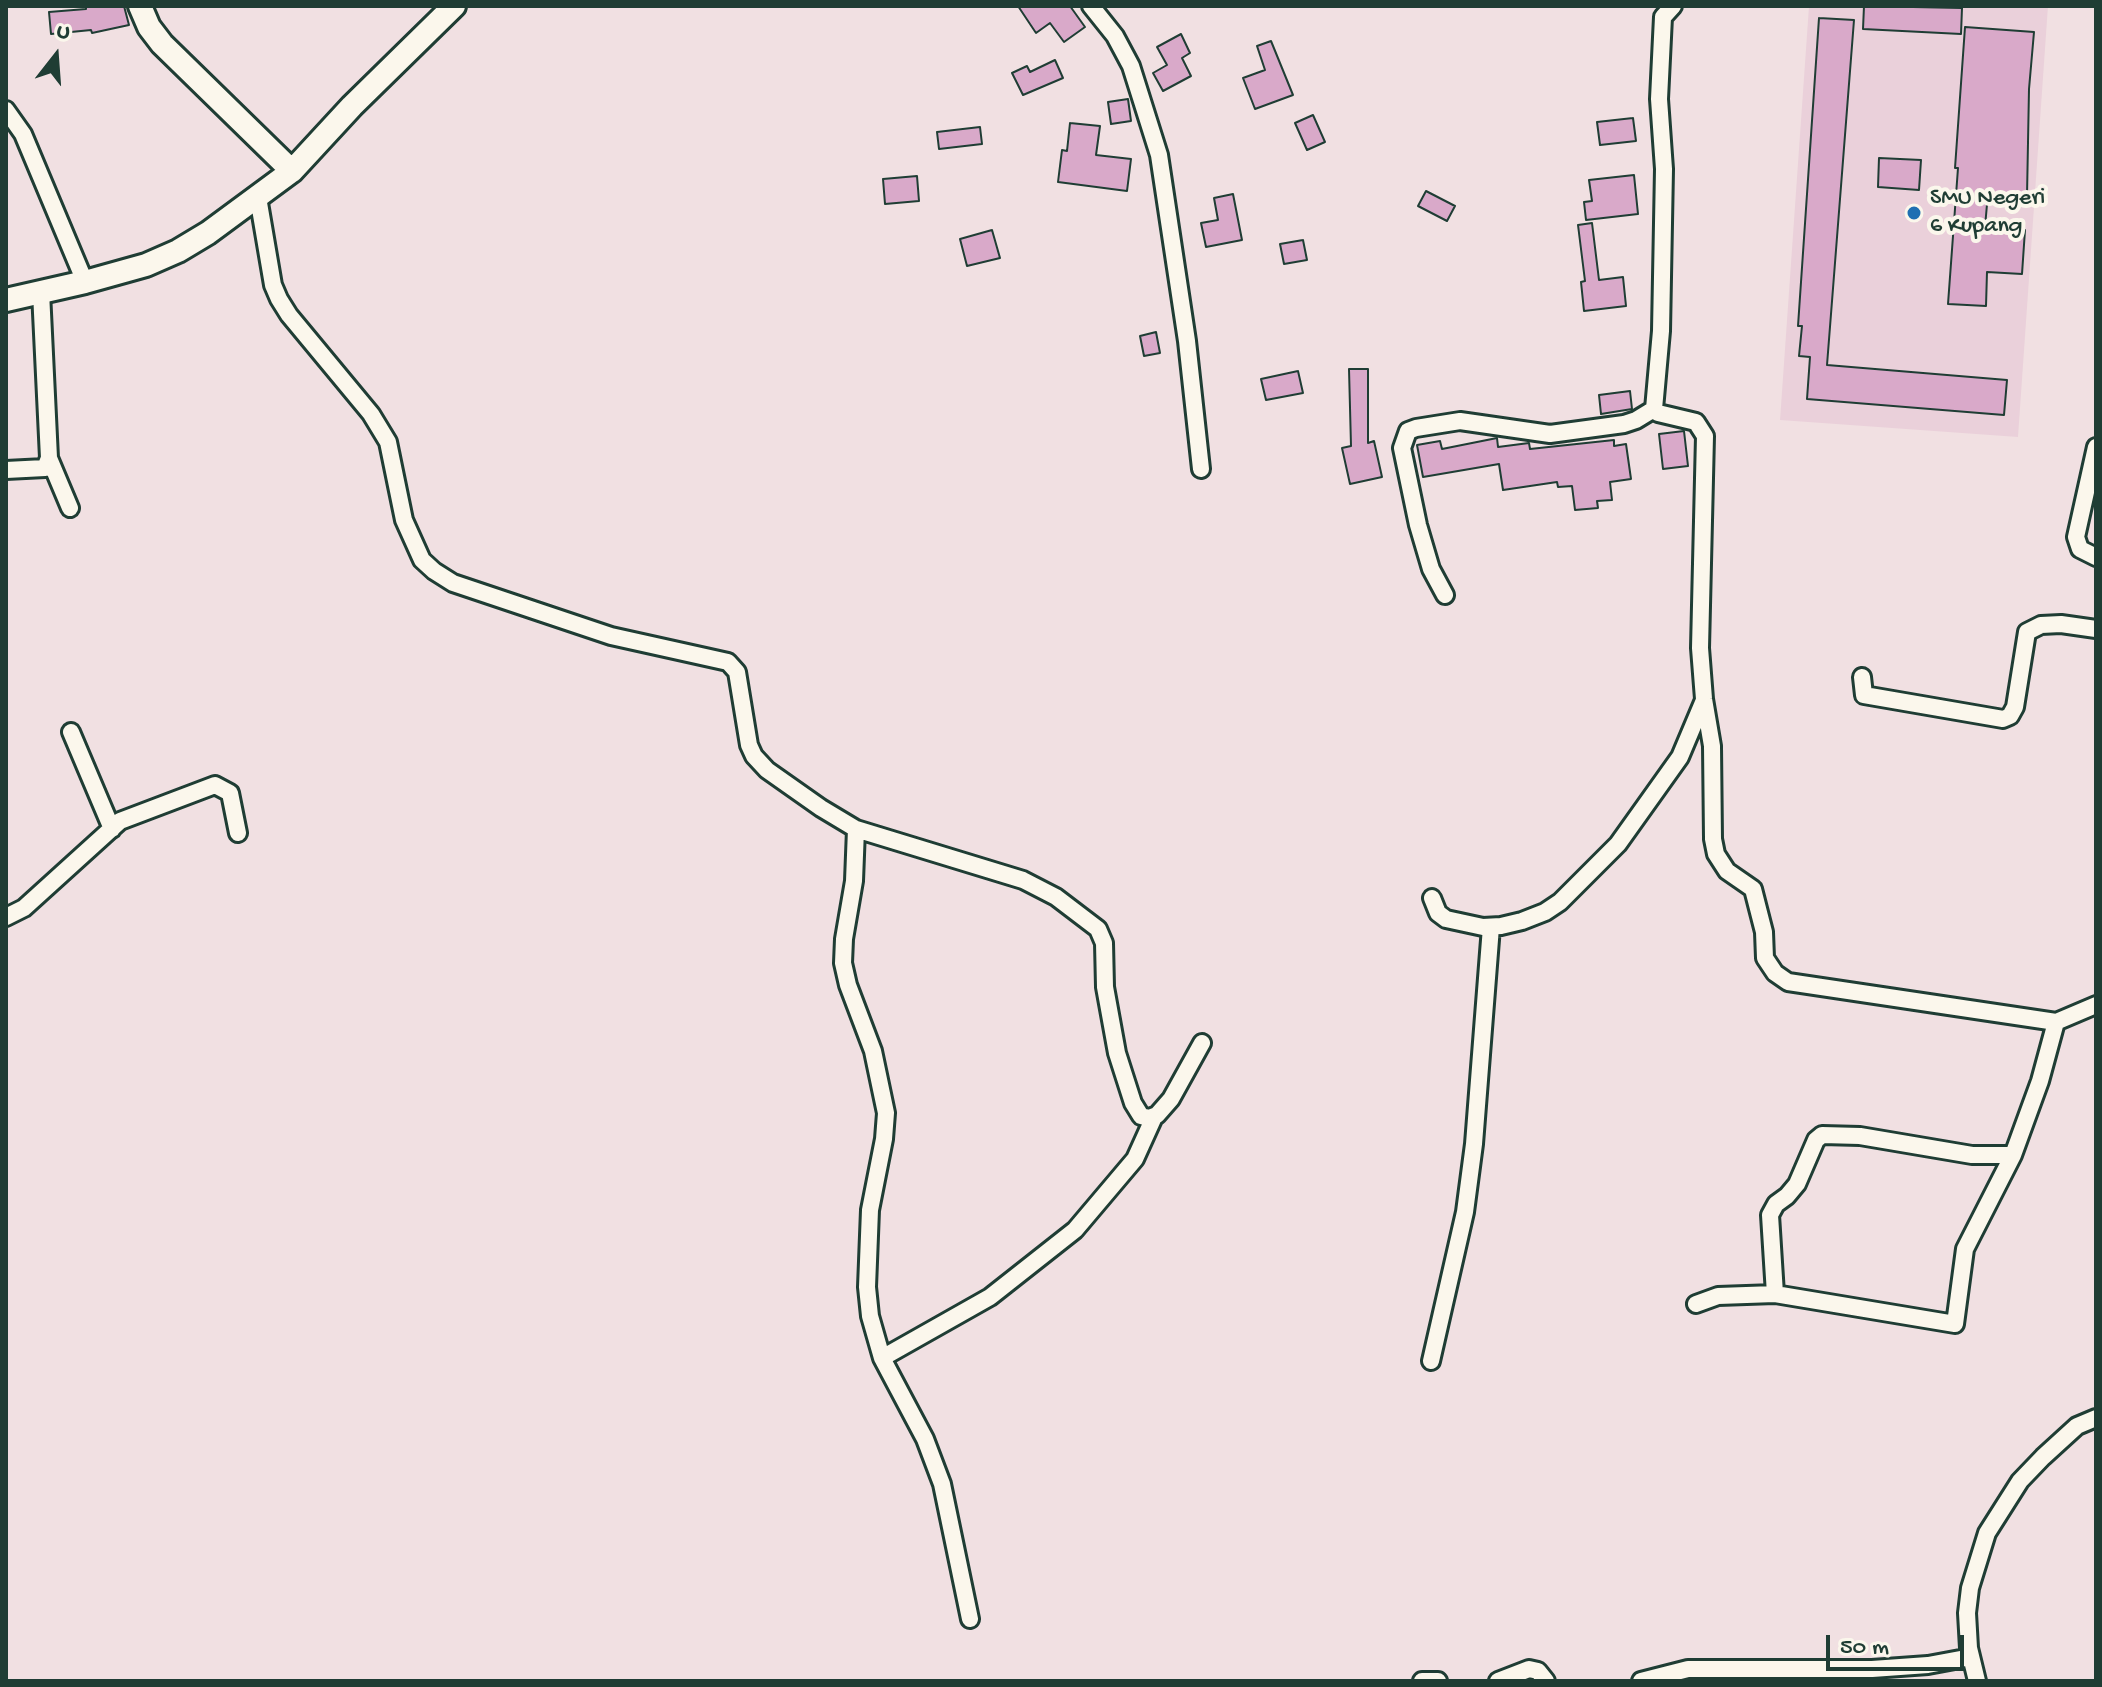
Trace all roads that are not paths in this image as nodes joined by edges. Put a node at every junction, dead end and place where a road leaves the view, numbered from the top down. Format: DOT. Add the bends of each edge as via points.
graph roads {
  1 [pos="140,6"];
  2 [pos="454,6"];
  3 [pos="1091,6"];
  4 [pos="1673,6"];
  5 [pos="6,110"];
  6 [pos="292,171"];
  7 [pos="258,197"];
  8 [pos="85,282"];
  9 [pos="41,292"];
  10 [pos="6,300"];
  11 [pos="1654,409"];
  12 [pos="2096,447"];
  13 [pos="49,458"];
  14 [pos="1201,469"];
  15 [pos="6,470"];
  16 [pos="70,508"];
  17 [pos="2096,557"];
  18 [pos="1445,595"];
  19 [pos="2096,629"];
  20 [pos="1862,677"];
  21 [pos="1704,699"];
  22 [pos="71,732"];
  23 [pos="112,829"];
  24 [pos="856,829"];
  25 [pos="238,833"];
  26 [pos="1432,898"];
  27 [pos="6,917"];
  28 [pos="1491,927"];
  29 [pos="2096,1005"];
  30 [pos="2056,1022"];
  31 [pos="1202,1043"];
  32 [pos="1154,1117"];
  33 [pos="2013,1155"];
  34 [pos="1775,1294"];
  35 [pos="1696,1304"];
  36 [pos="882,1358"];
  37 [pos="1431,1361"];
  38 [pos="2096,1418"];
  39 [pos="970,1619"];
  40 [pos="1971,1657"];
  41 [pos="1873,1675"];
  42 [pos="1422,1681"];
  43 [pos="1438,1681"];
  44 [pos="1498,1681"];
  45 [pos="1546,1681"];
  46 [pos="1641,1681"];
  47 [pos="1977,1681"];
  1 -- 6 [label="street" via="162,44"];
  2 -- 6 [label="street"];
  3 -- 14 [label="street" via="1131,66 1159,155"];
  4 -- 11 [label="street" via="1663,17 1659,99 1664,169"];
  5 -- 8 [label="street" via="23,134"];
  6 -- 7 [label="street"];
  7 -- 8 [label="street" via="178,251"];
  7 -- 24 [label="street" via="279,299 388,442 404,520 422,560 453,583 631,642 732,665 754,756"];
  8 -- 9 [label="street"];
  9 -- 10 [label="street"];
  9 -- 13 [label="street"];
  11 -- 18 [label="street" via="1624,424 1550,434 1460,421 1408,431 1402,448 1418,525"];
  11 -- 21 [label="street" via="1696,422 1705,436 1700,648"];
  12 -- 17 [label="street" via="2076,537 2080,549"];
  13 -- 15 [label="street" via="45,468"];
  13 -- 16 [label="street"];
  19 -- 20 [label="street" via="2061,624 2027,632 2015,707 2003,719 1864,695"];
  21 -- 28 [label="street" via="1680,757 1618,844 1545,912"];
  21 -- 30 [label="street" via="1712,746 1716,854 1727,871 1753,889 1765,958 1775,973 1796,984"];
  22 -- 23 [label="street"];
  23 -- 25 [label="street" via="120,821 215,785 230,793"];
  23 -- 27 [label="street" via="24,908"];
  24 -- 32 [label="street" via="1023,880 1056,897 1101,932 1121,1070 1138,1113"];
  24 -- 36 [label="street" via="843,963 873,1051 886,1113 870,1210 867,1287"];
  26 -- 28 [label="street" via="1446,919"];
  28 -- 37 [label="street" via="1465,1212"];
  29 -- 30 [label="street"];
  30 -- 33 [label="street"];
  31 -- 32 [label="street" via="1171,1099"];
  32 -- 36 [label="street" via="1135,1159 1075,1230 990,1297"];
  33 -- 34 [label="street" via="1965,1249 1955,1324"];
  33 -- 34 [label="street" via="1972,1155 1860,1136 1822,1135 1797,1184 1770,1215"];
  34 -- 35 [label="street" via="1718,1296"];
  36 -- 39 [label="street" via="942,1484"];
  38 -- 40 [label="street" via="2077,1426 2020,1481 1987,1533 1970,1588"];
  40 -- 41 [label="street"];
  40 -- 47 [label="street"];
  41 -- 46 [label="street" via="1688,1669"];
  42 -- 43 [label="street"];
  44 -- 45 [label="street" via="1529,1669"];
}
